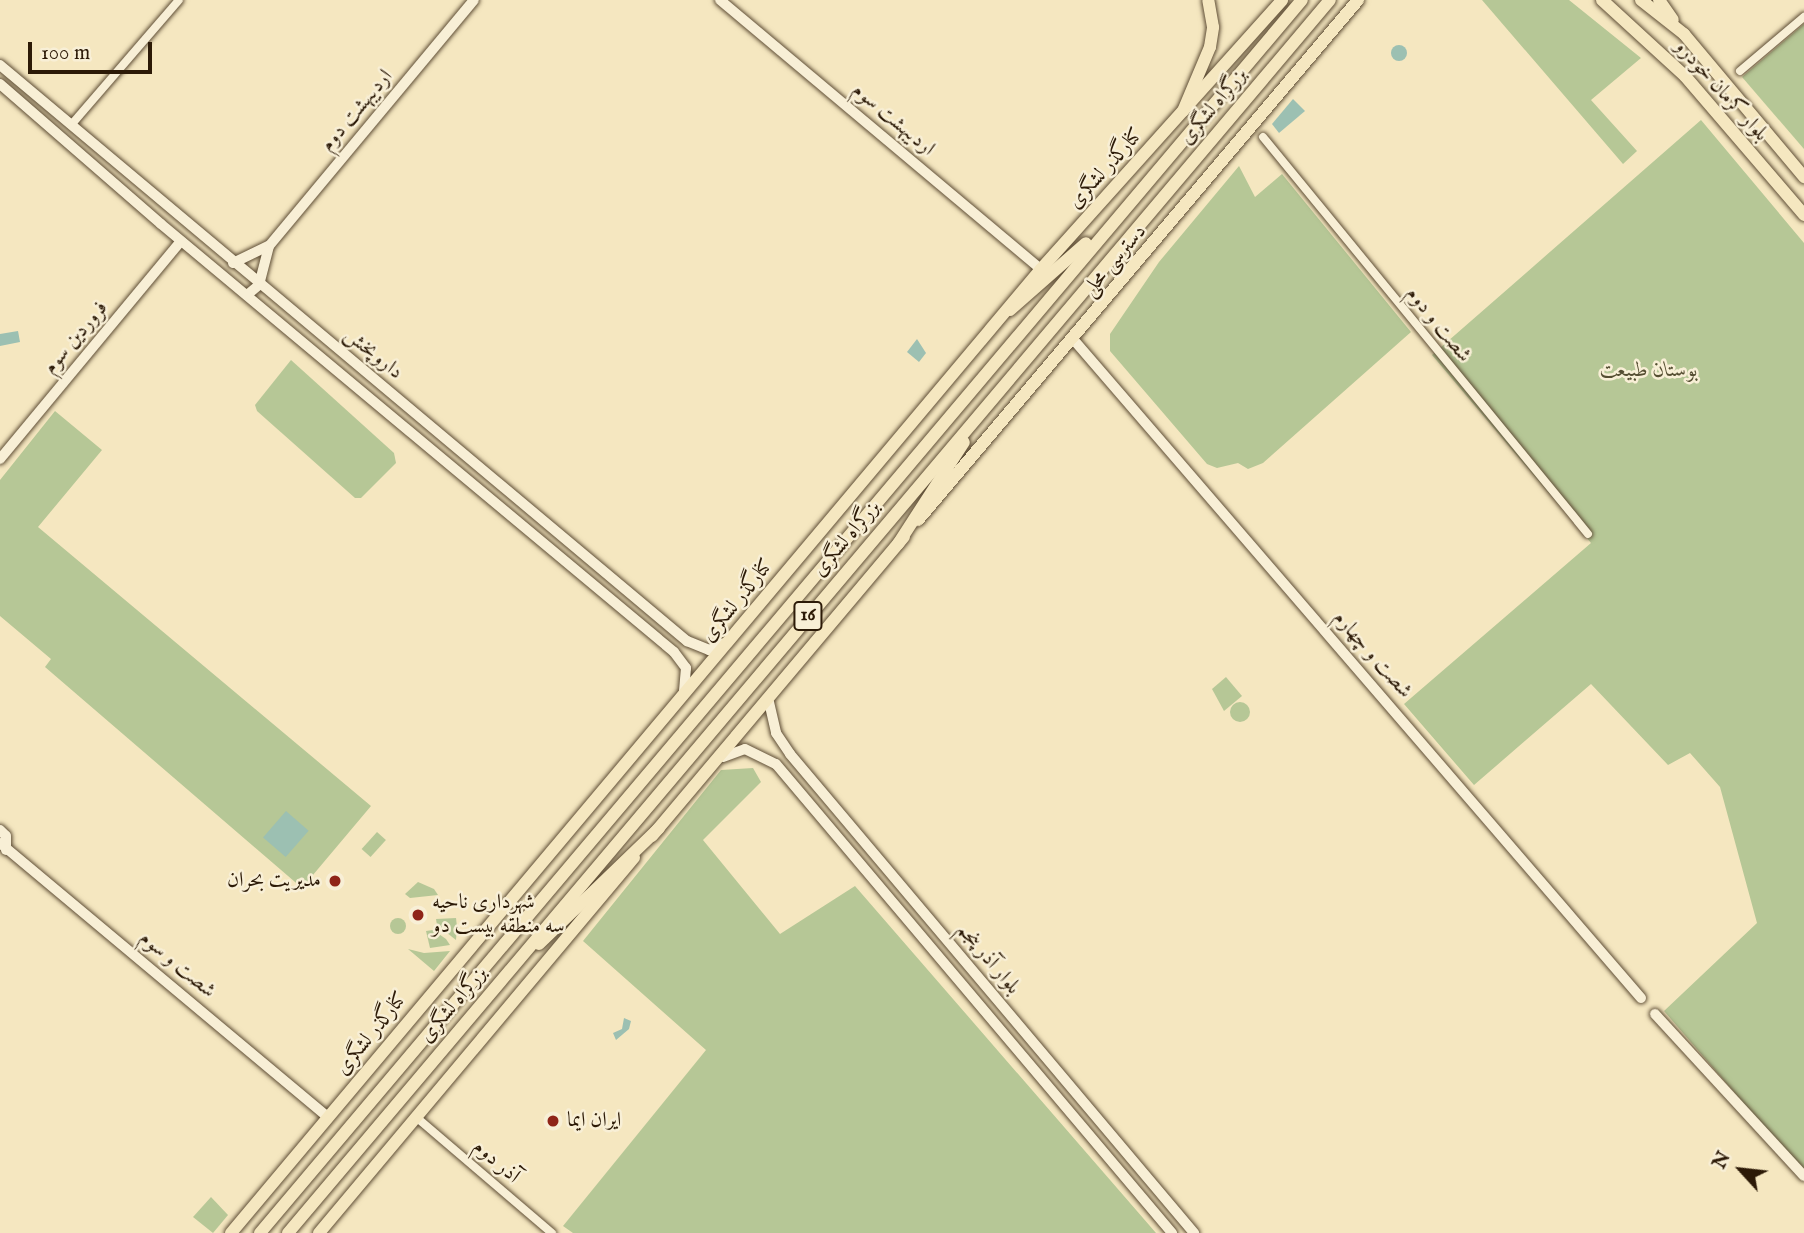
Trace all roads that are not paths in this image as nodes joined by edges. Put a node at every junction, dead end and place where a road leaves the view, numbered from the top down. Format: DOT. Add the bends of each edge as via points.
graph roads {
  1 [pos="179,0"];
  2 [pos="474,0"];
  3 [pos="720,0"];
  4 [pos="1208,0"];
  5 [pos="1282,0"];
  6 [pos="1302,0"];
  7 [pos="1330,0"];
  8 [pos="1358,0"];
  9 [pos="1602,0"];
  10 [pos="1641,0"];
  11 [pos="1659,0"];
  12 [pos="1804,18"];
  13 [pos="1684,34"];
  14 [pos="0,65"];
  15 [pos="1740,71"];
  16 [pos="0,84"];
  17 [pos="1183,111"];
  18 [pos="71,125"];
  19 [pos="1263,137"];
  20 [pos="1803,175"];
  21 [pos="1127,204"];
  22 [pos="1804,215"];
  23 [pos="181,241"];
  24 [pos="269,246"];
  25 [pos="233,263"];
  26 [pos="1041,269"];
  27 [pos="259,285"];
  28 [pos="247,295"];
  29 [pos="1010,310"];
  30 [pos="1073,339"];
  31 [pos="1000,388"];
  32 [pos="0,459"];
  33 [pos="1588,534"];
  34 [pos="898,544"];
  35 [pos="730,640"];
  36 [pos="687,641"];
  37 [pos="674,652"];
  38 [pos="680,701"];
  39 [pos="769,702"];
  40 [pos="723,757"];
  41 [pos="659,828"];
  42 [pos="0,830"];
  43 [pos="3,847"];
  44 [pos="502,977"];
  45 [pos="1641,998"];
  46 [pos="1655,1014"];
  47 [pos="328,1117"];
  48 [pos="416,1117"];
  49 [pos="1804,1176"];
  50 [pos="231,1233"];
  51 [pos="260,1233"];
  52 [pos="288,1233"];
  53 [pos="319,1233"];
  54 [pos="552,1233"];
  55 [pos="1172,1233"];
  56 [pos="1194,1233"];
  1 -- 18 [label="street"];
  2 -- 24 [label="street, اردیبهشت دوم"];
  3 -- 26 [label="street, اردیبهشت سوم"];
  4 -- 17 [label="main road" via="1213,27 1210,47"];
  5 -- 17 [label="main road, کنارگذر لشگری"];
  6 -- 21 [label="main road, بزرگراه لشگری / 16"];
  7 -- 31 [label="main road, بزرگراه لشگری / 16"];
  8 -- 30 [label="main road, دسترسی محلی"];
  9 -- 22 [label="main road, بلوار کرمان خودرو" via="1685,76"];
  10 -- 13 [label="main road, بلوار کرمان خودرو"];
  11 -- 13 [label="main road"];
  12 -- 15 [label="street"];
  13 -- 20 [label="main road, بلوار کرمان خودرو"];
  14 -- 18 [label="street, داروپخش"];
  16 -- 23 [label="street, داروپخش"];
  17 -- 26 [label="main road, کنارگذر لشگری"];
  18 -- 25 [label="street, داروپخش"];
  19 -- 33 [label="street, شصت و دوم"];
  21 -- 29 [label="main road"];
  21 -- 51 [label="main road, بزرگراه لشگری / 16"];
  23 -- 28 [label="street, داروپخش"];
  23 -- 32 [label="street, فروردین سوم"];
  24 -- 25 [label="street, اردیبهشت دوم"];
  24 -- 27 [label="street, اردیبهشت دوم"];
  25 -- 27 [label="street, داروپخش"];
  26 -- 29 [label="main road, کنارگذر لشگری"];
  27 -- 28 [label="street"];
  27 -- 36 [label="street, داروپخش"];
  28 -- 37 [label="street, داروپخش"];
  29 -- 35 [label="main road, کنارگذر لشگری"];
  30 -- 34 [label="main road, دسترسی محلی"];
  30 -- 45 [label="street, شصت و چهارم"];
  31 -- 34 [label="main road"];
  31 -- 44 [label="main road, بزرگراه لشگری / 16"];
  34 -- 39 [label="main road"];
  35 -- 36 [label="street" via="709,650"];
  35 -- 38 [label="main road, کنارگذر لشگری"];
  36 -- 37 [label="street" via="681,651"];
  37 -- 38 [label="street, داروپخش" via="688,675"];
  38 -- 47 [label="main road, کنارگذر لشگری"];
  39 -- 40 [label="main road"];
  39 -- 56 [label="street, بلوار آذر پنجم" via="776,733 790,754"];
  40 -- 41 [label="main road"];
  40 -- 55 [label="street, بلوار آذر پنجم" via="745,748 776,764"];
  41 -- 44 [label="main road"];
  41 -- 48 [label="main road"];
  42 -- 43 [label="street"];
  43 -- 47 [label="street, شصت و سوم"];
  44 -- 52 [label="main road, بزرگراه لشگری / 16"];
  46 -- 49 [label="street"];
  47 -- 50 [label="main road, کنارگذر لشگری"];
  48 -- 53 [label="main road"];
  48 -- 54 [label="street, آذر دوم"];
}
